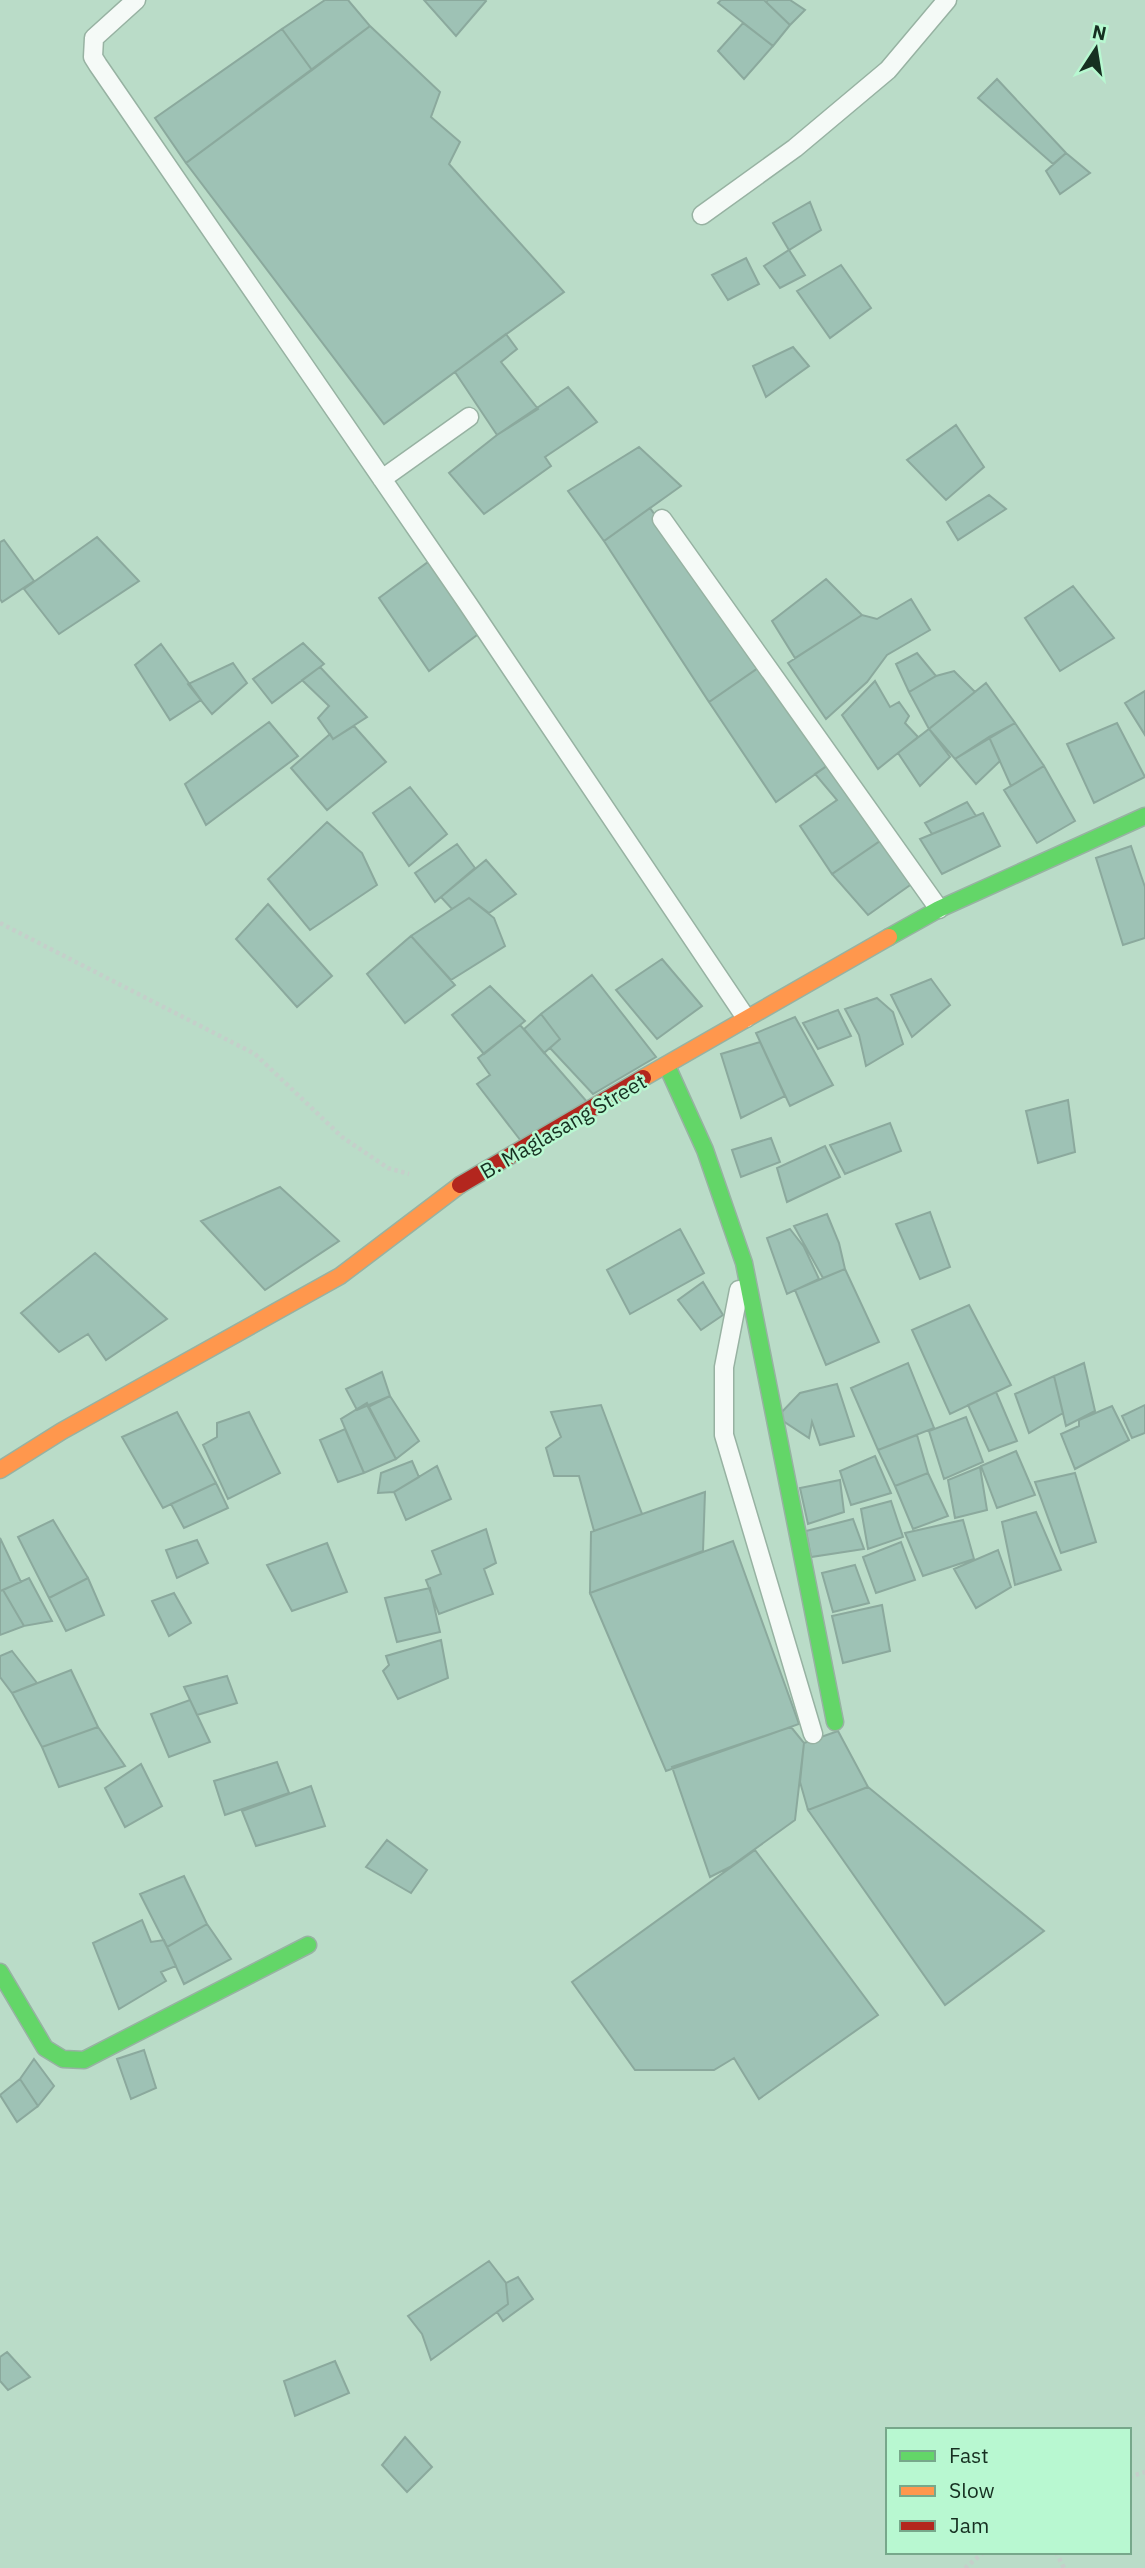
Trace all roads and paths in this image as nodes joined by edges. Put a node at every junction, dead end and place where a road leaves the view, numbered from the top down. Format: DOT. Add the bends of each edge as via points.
graph roads {
  1 [pos="136,0"];
  2 [pos="947,0"];
  3 [pos="702,215"];
  4 [pos="469,417"];
  5 [pos="382,479"];
  6 [pos="662,519"];
  7 [pos="1145,816"];
  8 [pos="939,909"];
  9 [pos="0,923"];
  10 [pos="747,1018"];
  11 [pos="667,1066"];
  12 [pos="411,1174"];
  13 [pos="744,1263"];
  14 [pos="0,1470"];
  15 [pos="835,1722"];
  16 [pos="813,1734"];
  17 [pos="308,1945"];
  18 [pos="0,1972"];
  19 [pos="982,2554"];
  20 [pos="965,2568"];
  1 -- 5 [label="lane" via="94,38 93,57"];
  2 -- 3 [label="lane" via="888,70 795,148"];
  4 -- 5 [label="lane"];
  5 -- 10 [label="lane"];
  6 -- 8 [label="lane"];
  7 -- 8 [label="street, B. Maglasang Street"];
  8 -- 10 [label="street, B. Maglasang Street"];
  9 -- 12 [label="path" via="255,1054 342,1137 388,1168"];
  10 -- 11 [label="street, B. Maglasang Street"];
  11 -- 13 [label="street" via="705,1150"];
  11 -- 14 [label="street, B. Maglasang Street" via="457,1187 340,1276"];
  13 -- 15 [label="street"];
  13 -- 16 [label="lane" via="724,1367 723,1435"];
  17 -- 18 [label="street" via="84,2060 63,2059 45,2048"];
  19 -- 20 [label="path"];
}
